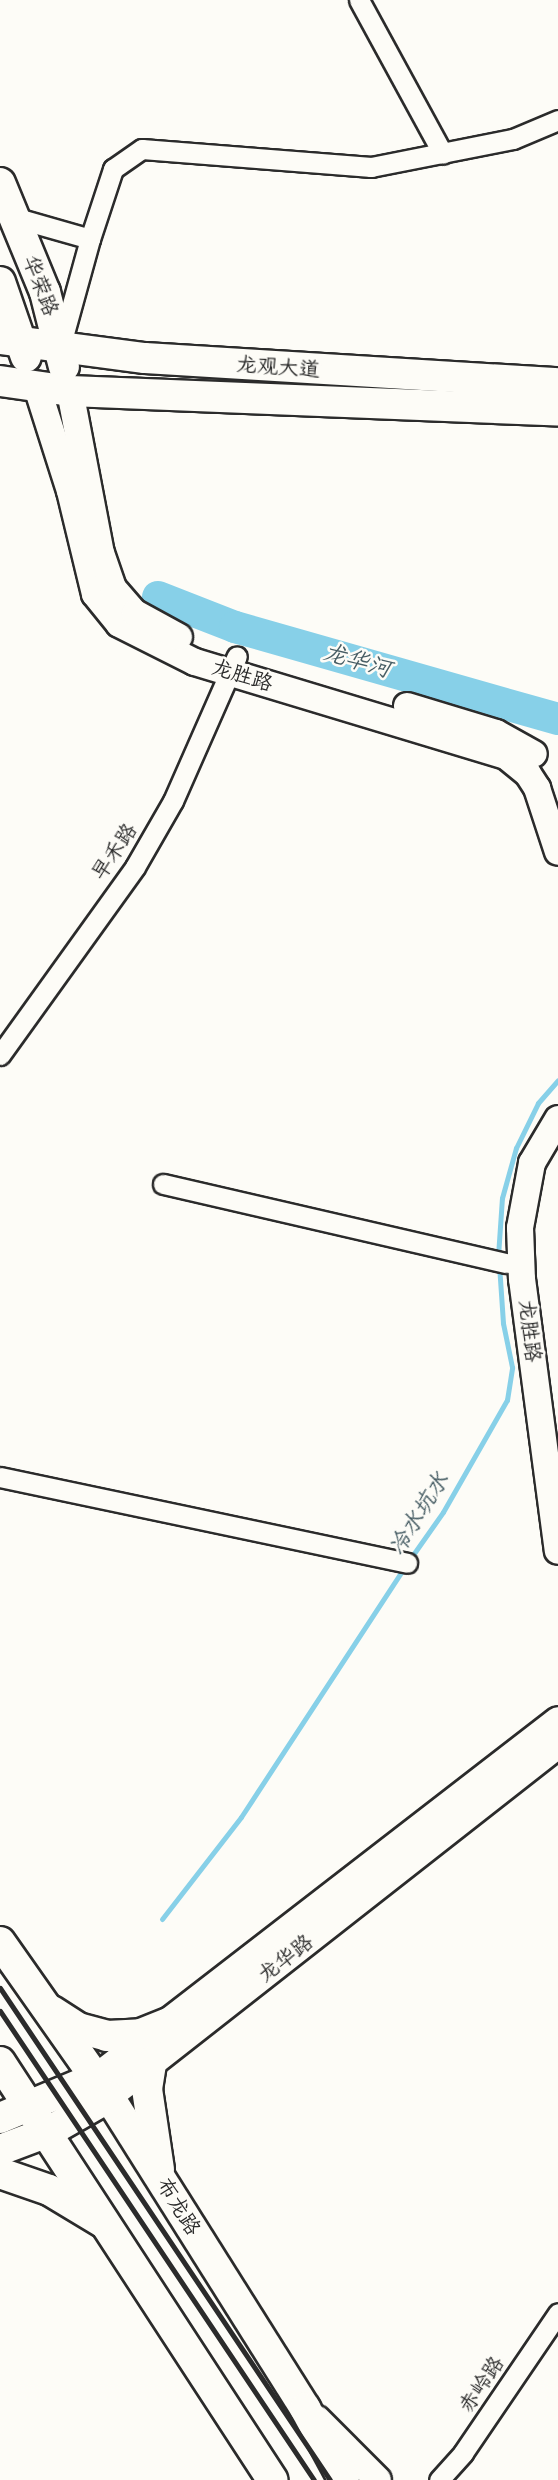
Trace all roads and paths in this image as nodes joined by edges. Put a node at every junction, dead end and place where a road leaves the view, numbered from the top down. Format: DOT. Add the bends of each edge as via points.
graph roads {
  1 [pos="359,0"];
  2 [pos="558,120"];
  3 [pos="443,154"];
  4 [pos="0,183"];
  5 [pos="13,217"];
  6 [pos="90,239"];
  7 [pos="0,282"];
  8 [pos="11,341"];
  9 [pos="60,349"];
  10 [pos="0,381"];
  11 [pos="558,383"];
  12 [pos="37,387"];
  13 [pos="70,391"];
  14 [pos="558,411"];
  15 [pos="234,664"];
  16 [pos="558,794"];
  17 [pos="558,852"];
  18 [pos="0,1055"];
  19 [pos="558,1119"];
  20 [pos="558,1150"];
  21 [pos="163,1184"];
  22 [pos="499,1261"];
  23 [pos="558,1437"];
  24 [pos="0,1477"];
  25 [pos="558,1551"];
  26 [pos="407,1563"];
  27 [pos="558,1720"];
  28 [pos="558,1745"];
  29 [pos="0,1942"];
  30 [pos="0,1977"];
  31 [pos="44,2005"];
  32 [pos="173,2021"];
  33 [pos="0,2062"];
  34 [pos="151,2064"];
  35 [pos="97,2086"];
  36 [pos="30,2108"];
  37 [pos="0,2119"];
  38 [pos="48,2132"];
  39 [pos="0,2150"];
  40 [pos="0,2173"];
  41 [pos="162,2183"];
  42 [pos="113,2231"];
  43 [pos="558,2313"];
  44 [pos="305,2407"];
  45 [pos="273,2480"];
  46 [pos="344,2480"];
  47 [pos="378,2480"];
  48 [pos="439,2480"];
  1 -- 3 [label="street"];
  2 -- 3 [label="street" via="513,139"];
  3 -- 6 [label="street" via="354,168 142,149 113,169"];
  4 -- 5 [label="main road, 华荣路"];
  5 -- 6 [label="street"];
  5 -- 9 [label="main road, 华荣路" via="45,292"];
  6 -- 9 [label="street"];
  7 -- 8 [label="main road, 华荣路"];
  8 -- 9 [label="main road, 龙观大道"];
  8 -- 12 [label="main road, 华荣路"];
  9 -- 11 [label="main road, 龙观大道" via="340,372"];
  9 -- 13 [label="main road, 华荣路"];
  10 -- 12 [label="main road, 龙观大道"];
  12 -- 13 [label="main road, 龙观大道"];
  12 -- 15 [label="main road, 龙胜路" via="100,604 142,639"];
  13 -- 14 [label="main road, 龙观大道"];
  13 -- 15 [label="main road, 龙胜路" via="101,553 118,595 159,627"];
  15 -- 16 [label="main road, 龙胜路" via="511,738 544,765"];
  15 -- 17 [label="main road, 龙胜路" via="506,756 537,788"];
  15 -- 18 [label="street, 早禾路" via="173,802 135,867"];
  19 -- 25 [label="main road, 龙胜路" via="532,1163 520,1228 522,1279"];
  20 -- 23 [label="main road, 龙胜路" via="538,1204 536,1251"];
  21 -- 22 [label="street"];
  24 -- 26 [label="street"];
  27 -- 32 [label="main road, 龙华路"];
  28 -- 34 [label="main road, 龙华路"];
  29 -- 31 [label="main road, 布龙路"];
  30 -- 35 [label="main road" via="59,2062"];
  31 -- 32 [label="main road" via="78,2028 107,2036 141,2034"];
  31 -- 35 [label="main road, 布龙路"];
  32 -- 35 [label="main road, 龙华路"];
  33 -- 36 [label="main road"];
  34 -- 35 [label="main road, 龙华路"];
  34 -- 41 [label="main road" via="147,2089"];
  35 -- 36 [label="main road, 龙华路"];
  35 -- 38 [label="main road, 龙华路"];
  35 -- 41 [label="main road, 布龙路"];
  36 -- 37 [label="main road, 龙华路"];
  36 -- 38 [label="main road"];
  38 -- 39 [label="main road, 龙华路"];
  38 -- 42 [label="main road"];
  40 -- 42 [label="main road" via="49,2190"];
  41 -- 44 [label="main road, 布龙路"];
  42 -- 45 [label="main road"];
  43 -- 48 [label="street, 赤岭路" via="463,2454"];
  44 -- 46 [label="main road, 布龙路"];
  44 -- 47 [label="main road"];
}
